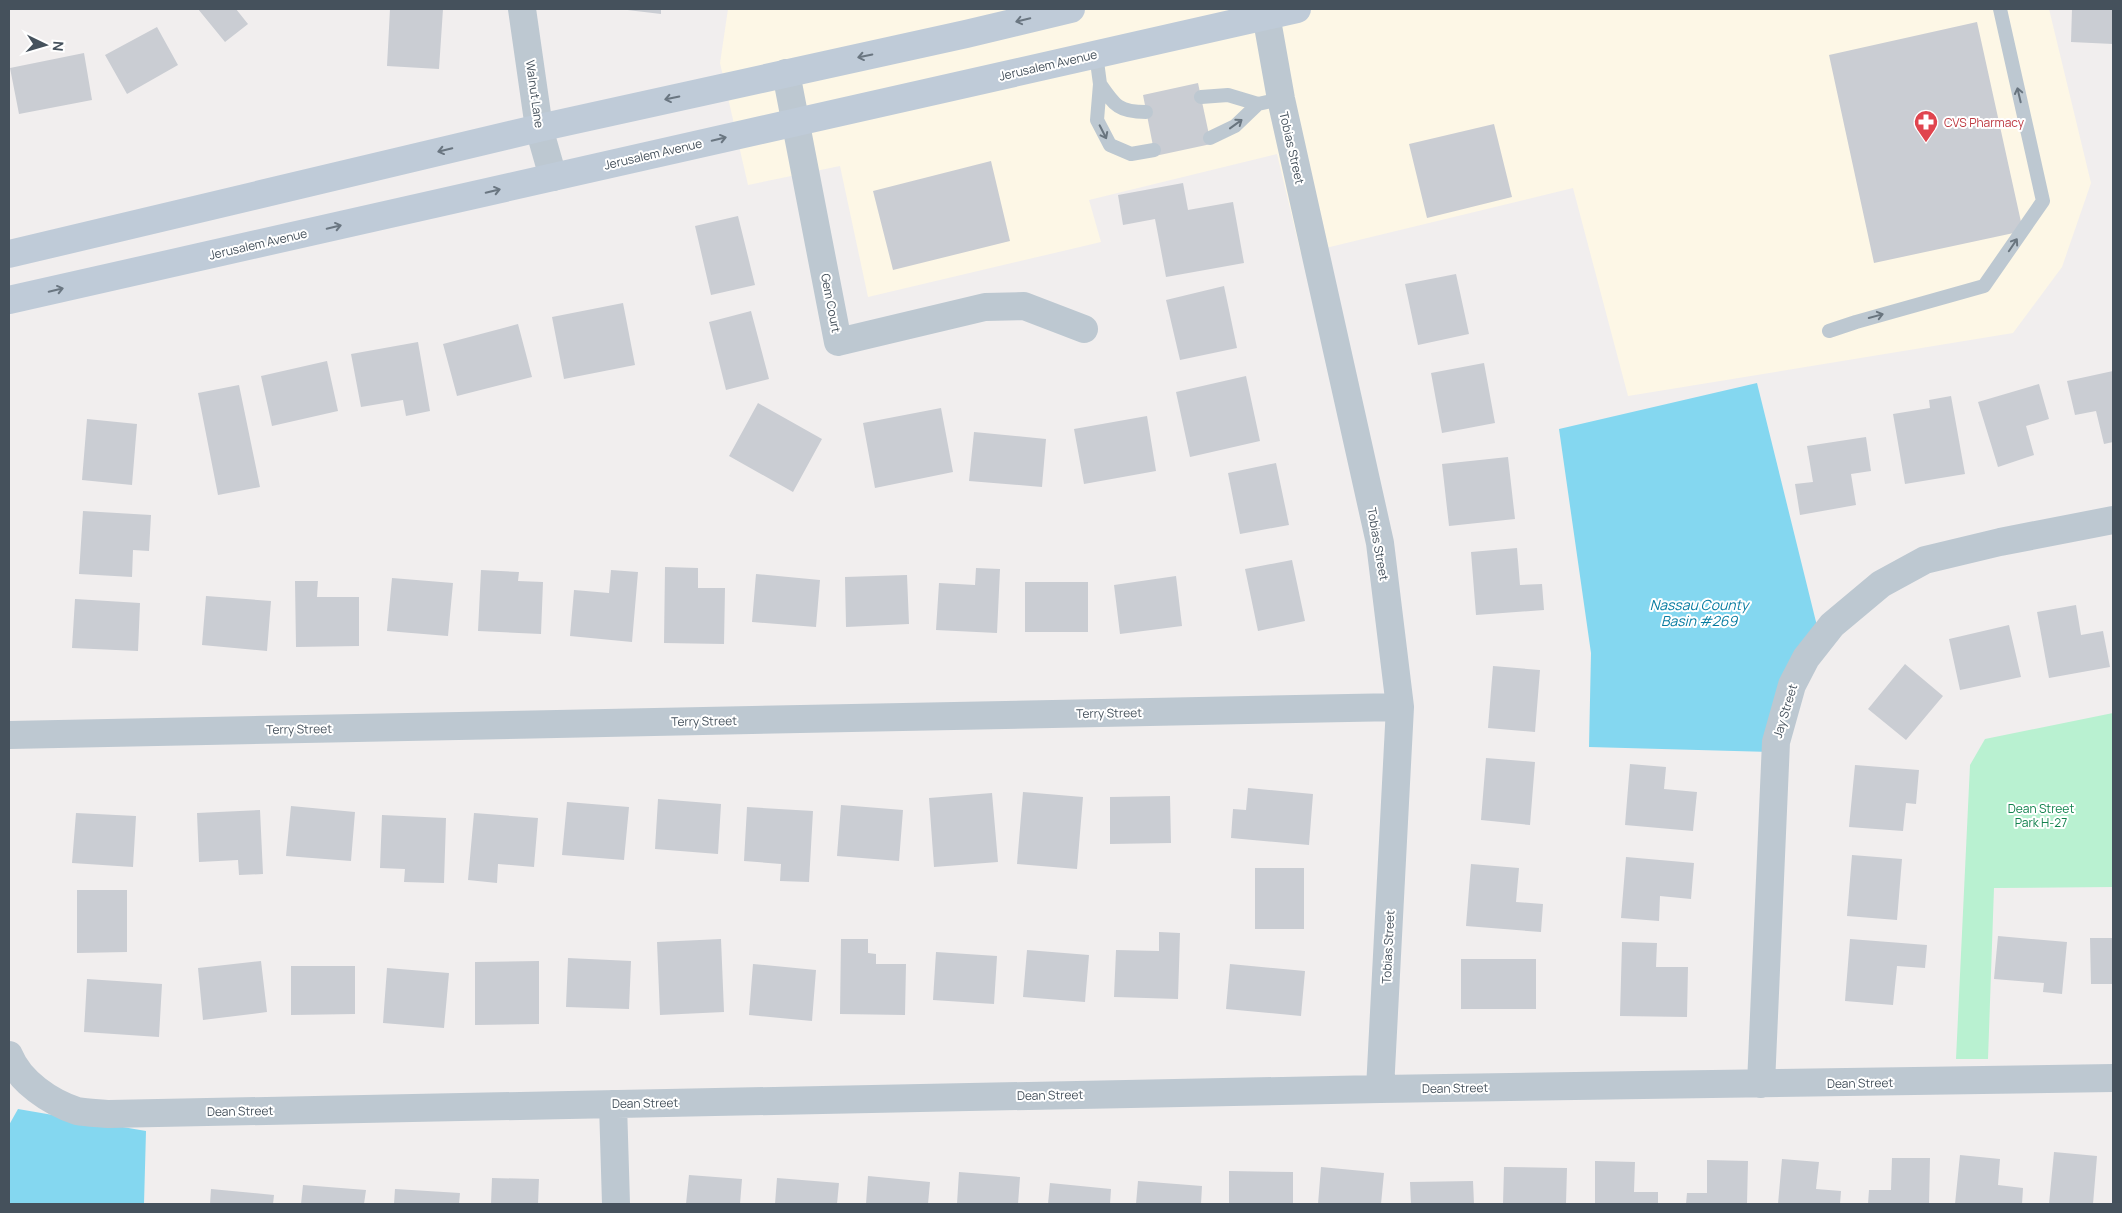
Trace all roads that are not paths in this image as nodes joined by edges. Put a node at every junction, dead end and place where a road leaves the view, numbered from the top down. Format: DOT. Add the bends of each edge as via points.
graph roads {
  1 [pos="522,9"];
  2 [pos="1071,9"];
  3 [pos="1297,9"];
  4 [pos="2000,9"];
  5 [pos="1266,12"];
  6 [pos="1096,54"];
  7 [pos="786,73"];
  8 [pos="1100,84"];
  9 [pos="1201,97"];
  10 [pos="1269,101"];
  11 [pos="1146,112"];
  12 [pos="796,122"];
  13 [pos="539,128"];
  14 [pos="1210,138"];
  15 [pos="1154,150"];
  16 [pos="553,177"];
  17 [pos="9,254"];
  18 [pos="9,300"];
  19 [pos="1084,329"];
  20 [pos="1829,331"];
  21 [pos="2113,520"];
  22 [pos="1400,707"];
  23 [pos="9,735"];
  24 [pos="9,1055"];
  25 [pos="2113,1078"];
  26 [pos="1761,1084"];
  27 [pos="1380,1089"];
  28 [pos="613,1104"];
  29 [pos="616,1204"];
  1 -- 13 [label="street, Walnut Lane"];
  2 -- 7 [label="main road, one-way"];
  3 -- 5 [label="main road, Jerusalem Avenue"];
  20 -- 4 [label="lane, one-way" via="1984,286 2043,201"];
  5 -- 6 [label="main road, Jerusalem Avenue"];
  5 -- 10 [label="street, Tobias Street"];
  6 -- 8 [label="lane"];
  6 -- 12 [label="main road, Jerusalem Avenue"];
  7 -- 12 [label="street, Gem Court"];
  7 -- 13 [label="main road, one-way"];
  8 -- 11 [label="lane" via="1113,103 1129,112"];
  8 -- 15 [label="lane, one-way" via="1097,120 1110,145 1131,154"];
  9 -- 10 [label="lane" via="1228,95"];
  14 -- 10 [label="lane, one-way" via="1235,126"];
  10 -- 22 [label="street, Tobias Street" via="1380,543"];
  16 -- 12 [label="main road, Jerusalem Avenue, one-way"];
  12 -- 19 [label="street, Gem Court" via="838,342 985,307 1024,306"];
  13 -- 16 [label="street, Walnut Lane"];
  13 -- 17 [label="main road, one-way"];
  18 -- 16 [label="main road, Jerusalem Avenue, one-way"];
  21 -- 26 [label="street, Jay Street" via="1925,560 1880,584 1832,625 1806,658 1792,685 1776,742"];
  22 -- 23 [label="street, Terry Street"];
  22 -- 27 [label="street, Tobias Street"];
  24 -- 28 [label="street, Dean Street" via="24,1078 48,1097 78,1111 109,1114"];
  25 -- 26 [label="street, Dean Street"];
  26 -- 27 [label="street, Dean Street"];
  27 -- 28 [label="street, Dean Street"];
  28 -- 29 [label="street"];
}
